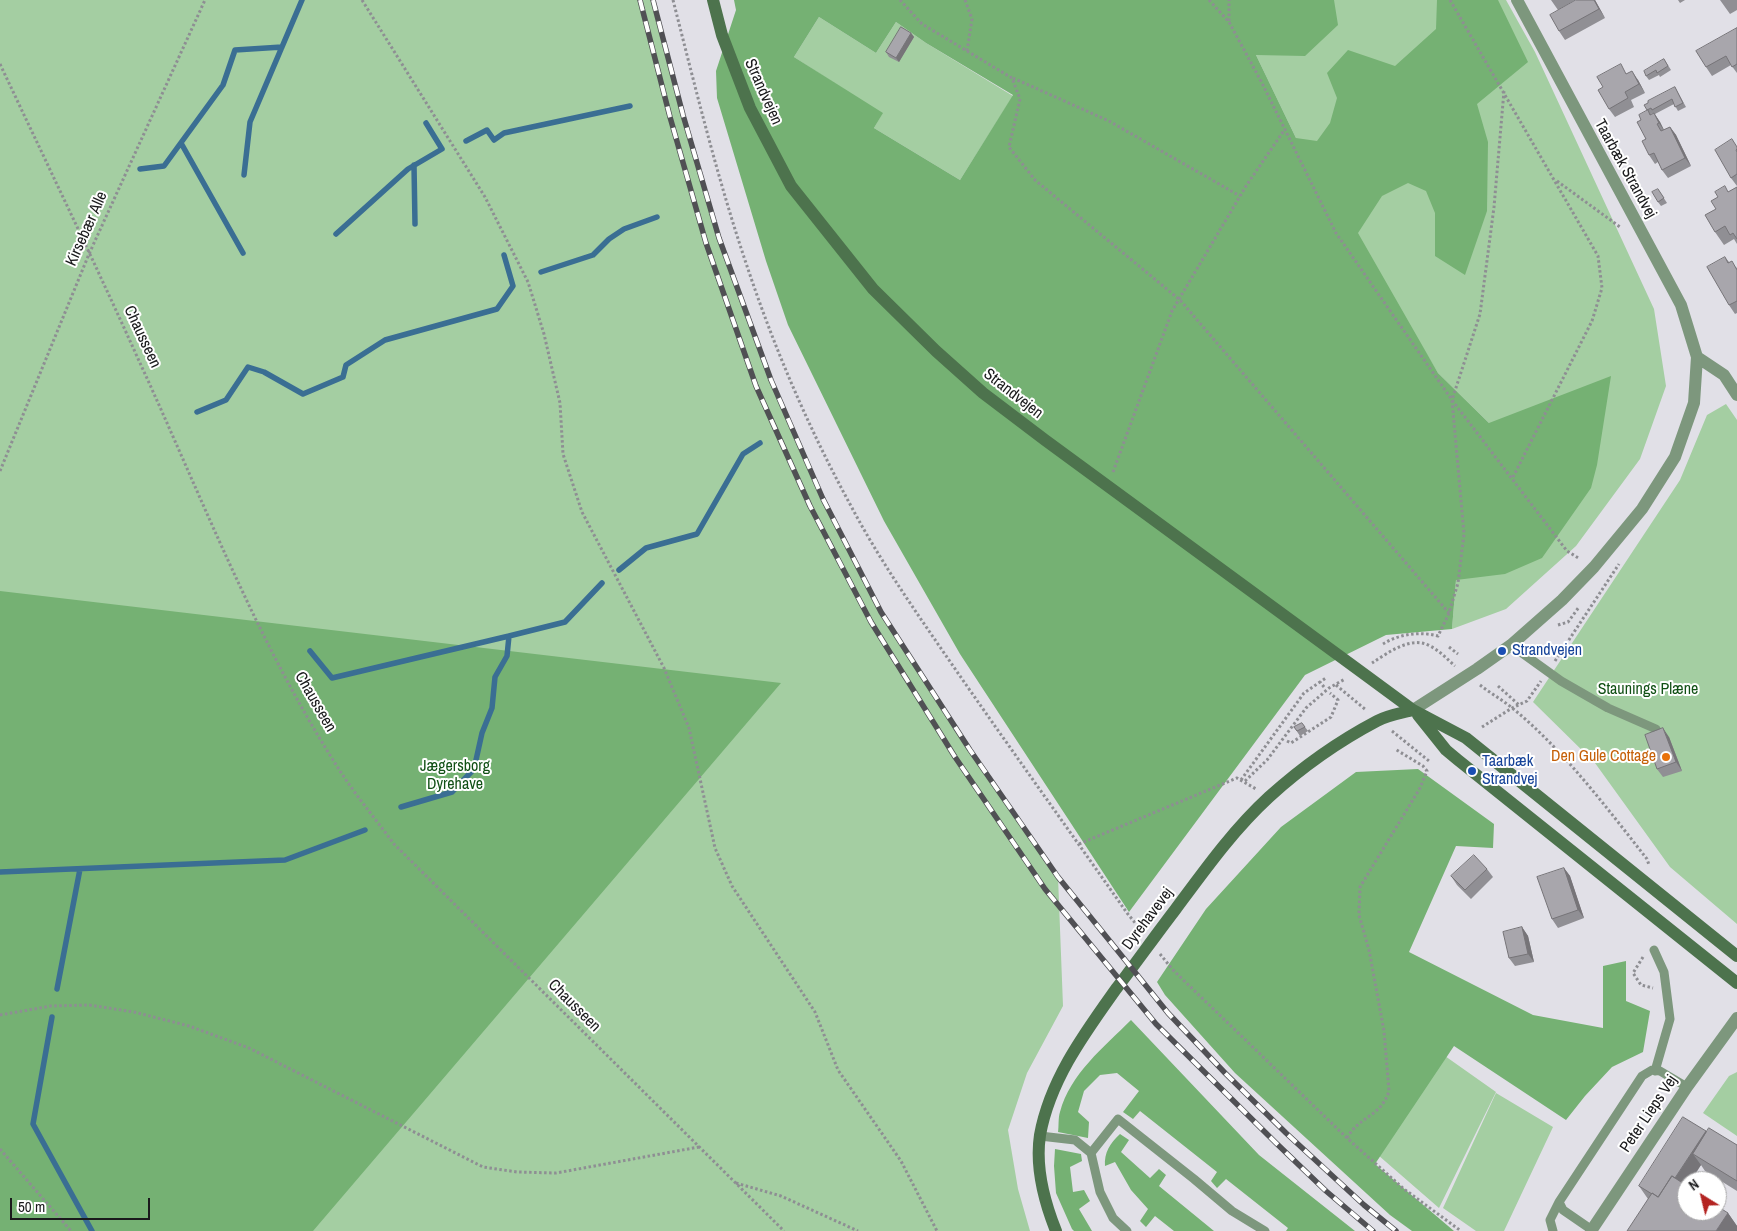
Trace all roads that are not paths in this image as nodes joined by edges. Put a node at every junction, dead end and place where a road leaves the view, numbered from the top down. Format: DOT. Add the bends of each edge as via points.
graph roads {
  1 [pos="713,0"];
  2 [pos="1517,0"];
  3 [pos="1697,357"];
  4 [pos="1737,395"];
  5 [pos="1510,645"];
  6 [pos="1413,710"];
  7 [pos="1656,729"];
  8 [pos="1654,950"];
  9 [pos="1737,956"];
  10 [pos="1737,983"];
  11 [pos="1737,1018"];
  12 [pos="1655,1071"];
  13 [pos="1687,1087"];
  14 [pos="1040,1136"];
  15 [pos="1092,1153"];
  16 [pos="1559,1202"];
  17 [pos="1592,1230"];
  18 [pos="1056,1231"];
  19 [pos="1127,1231"];
  20 [pos="1266,1231"];
  21 [pos="1553,1231"];
  1 -- 6 [label="main road, Strandvejen" via="722,35 750,108 791,186 873,289 983,393"];
  2 -- 3 [label="street, Taarbæk Strandvej" via="1681,305"];
  3 -- 4 [label="street" via="1724,375"];
  3 -- 5 [label="street, Taarbæk Strandvej" via="1694,403 1675,457 1642,509 1562,600"];
  5 -- 6 [label="street, Taarbæk Strandvej"];
  5 -- 7 [label="lane" via="1608,708"];
  6 -- 9 [label="main road, Strandvejen" via="1466,738"];
  6 -- 10 [label="main road, Strandvejen" via="1446,750"];
  6 -- 14 [label="main road, Dyrehavevej" via="1379,720 1316,760 1269,798 1225,844 1085,1033 1061,1074"];
  8 -- 12 [label="lane" via="1664,972 1670,1019"];
  11 -- 13 [label="street, Peter Lieps Vej"];
  12 -- 13 [label="lane"];
  12 -- 16 [label="lane" via="1642,1076"];
  13 -- 17 [label="street, Peter Lieps Vej"];
  14 -- 15 [label="lane" via="1075,1140"];
  14 -- 18 [label="main road, Dyrehavevej" via="1039,1172 1046,1206"];
  15 -- 19 [label="lane" via="1100,1192 1113,1218"];
  15 -- 20 [label="lane" via="1118,1119 1232,1211"];
  16 -- 17 [label="lane" via="1563,1210"];
  16 -- 21 [label="lane" via="1550,1220"];
}
